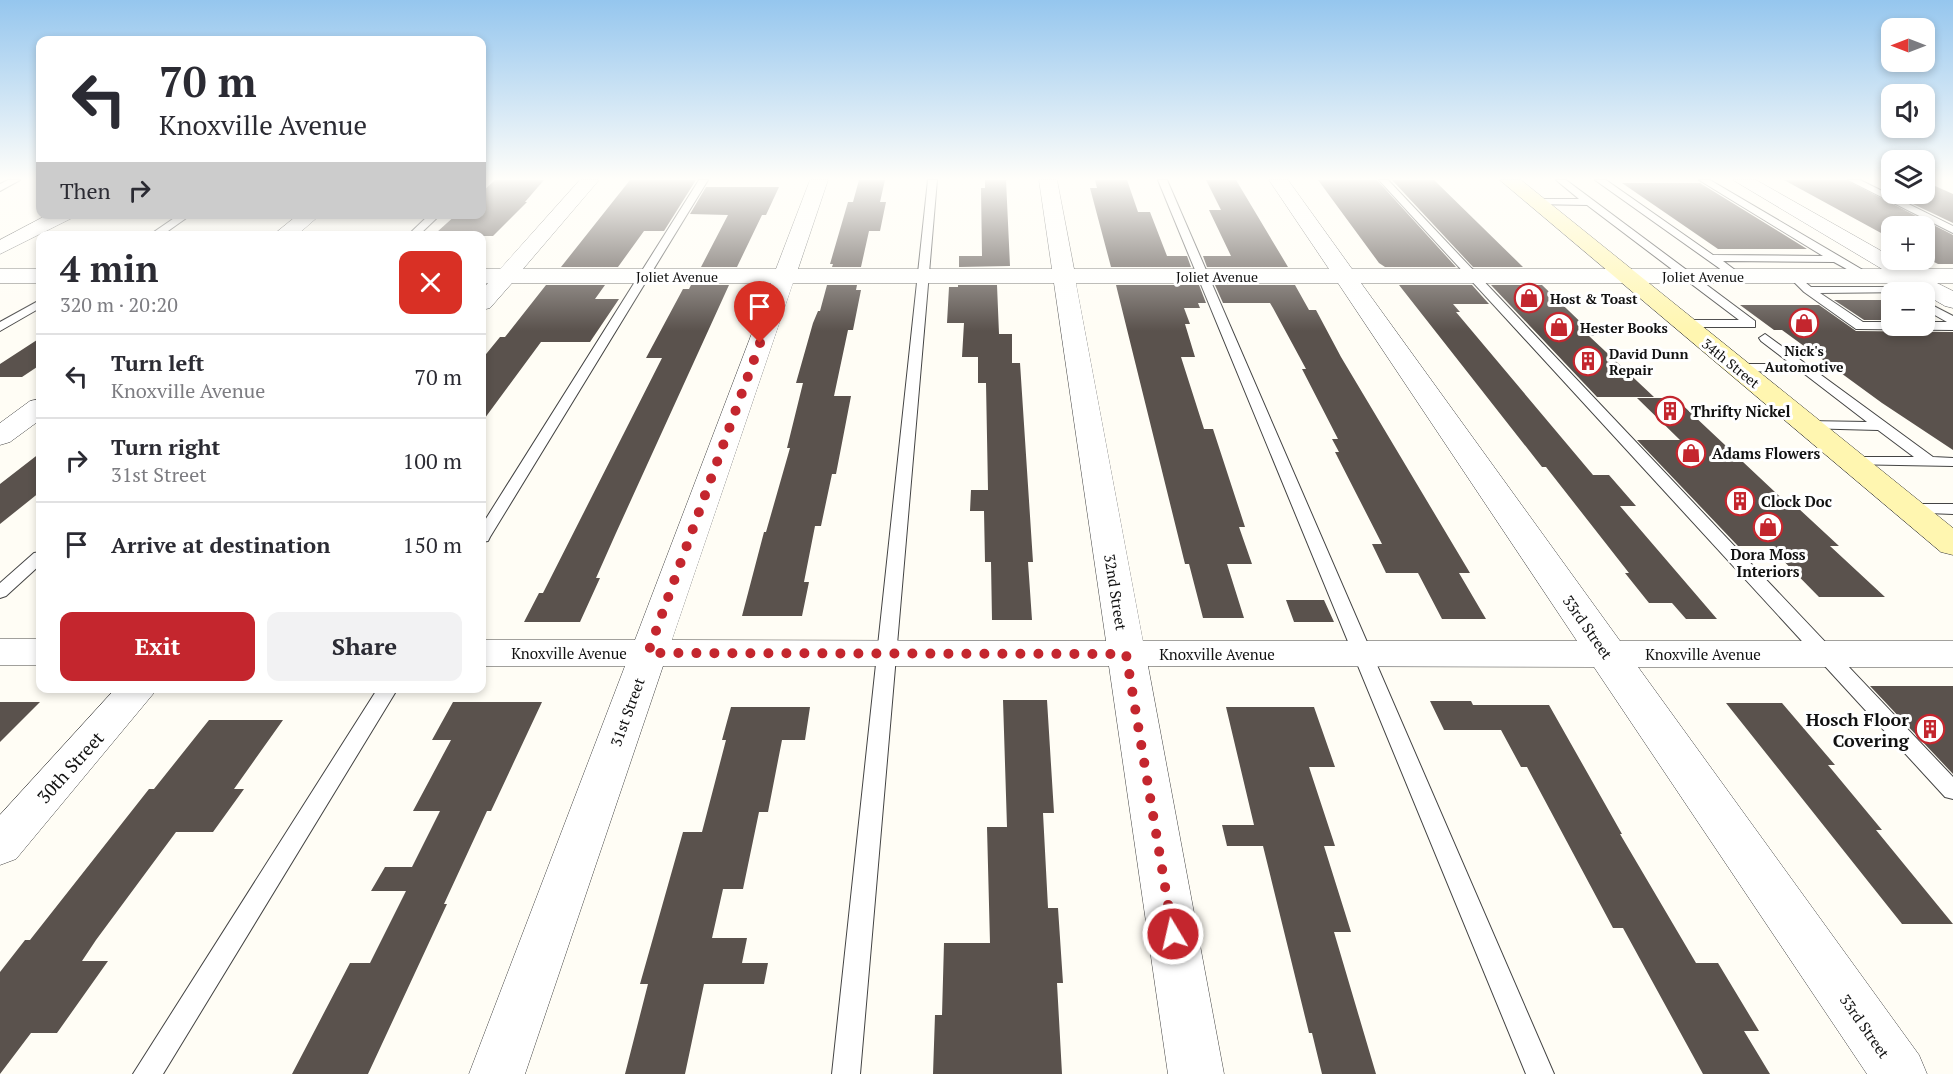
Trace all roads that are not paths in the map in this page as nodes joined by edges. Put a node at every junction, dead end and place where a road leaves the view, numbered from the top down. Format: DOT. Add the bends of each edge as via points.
graph roads {
  1 [pos="34,230"];
  2 [pos="546,230"];
  3 [pos="672,230"];
  4 [pos="801,230"];
  5 [pos="928,230"];
  6 [pos="1056,230"];
  7 [pos="1183,230"];
  8 [pos="1313,230"];
  9 [pos="1430,230"];
  10 [pos="1569,230"];
  11 [pos="1626,230"];
  12 [pos="1671,230"];
  13 [pos="1787,230"];
  14 [pos="1822,230"];
  15 [pos="0,248"];
  16 [pos="1711,258"];
  17 [pos="1836,259"];
  18 [pos="0,276"];
  19 [pos="36,276"];
  20 [pos="486,276"];
  21 [pos="505,276"];
  22 [pos="643,276"];
  23 [pos="784,276"];
  24 [pos="924,276"];
  25 [pos="1203,276"];
  26 [pos="1345,276"];
  27 [pos="1473,276"];
  28 [pos="1625,276"];
  29 [pos="1686,276"];
  30 [pos="1737,276"];
  31 [pos="1867,276"];
  32 [pos="1953,276"];
  33 [pos="1064,277"];
  34 [pos="1898,282"];
  35 [pos="1905,282"];
  36 [pos="1919,282"];
  37 [pos="1801,283"];
  38 [pos="1881,289"];
  39 [pos="1935,294"];
  40 [pos="486,298"];
  41 [pos="1953,301"];
  42 [pos="36,305"];
  43 [pos="1935,310"];
  44 [pos="1953,321"];
  45 [pos="1683,324"];
  46 [pos="1953,326"];
  47 [pos="0,327"];
  48 [pos="1765,338"];
  49 [pos="1737,368"];
  50 [pos="1803,368"];
  51 [pos="36,410"];
  52 [pos="1807,425"];
  53 [pos="1880,426"];
  54 [pos="0,436"];
  55 [pos="1850,461"];
  56 [pos="1928,461"];
  57 [pos="1953,462"];
  58 [pos="1908,509"];
  59 [pos="1953,509"];
  60 [pos="486,531"];
  61 [pos="1952,544"];
  62 [pos="36,560"];
  63 [pos="0,592"];
  64 [pos="0,652"];
  65 [pos="36,652"];
  66 [pos="486,653"];
  67 [pos="648,653"];
  68 [pos="887,654"];
  69 [pos="1126,654"];
  70 [pos="1361,654"];
  71 [pos="1607,654"];
  72 [pos="1825,654"];
  73 [pos="1953,654"];
  74 [pos="135,693"];
  75 [pos="385,693"];
  76 [pos="1953,791"];
  77 [pos="0,846"];
  78 [pos="147,1074"];
  79 [pos="497,1074"];
  80 [pos="846,1074"];
  81 [pos="1196,1074"];
  82 [pos="1540,1074"];
  83 [pos="1899,1074"];
  1 -- 15 [label="street"];
  2 -- 21 [label="street"];
  3 -- 22 [label="lane"];
  4 -- 23 [label="street, 31st Street"];
  5 -- 24 [label="lane"];
  6 -- 33 [label="street, 32nd Street"];
  7 -- 25 [label="lane"];
  8 -- 26 [label="street, 33rd Street"];
  9 -- 27 [label="lane"];
  10 -- 28 [label="main road, 34th Street"];
  11 -- 29 [label="lane"];
  12 -- 16 [label="lane"];
  13 -- 17 [label="lane"];
  14 -- 35 [label="street"];
  16 -- 17 [label="lane"];
  16 -- 30 [label="lane"];
  17 -- 31 [label="lane"];
  18 -- 19 [label="street"];
  20 -- 21 [label="street, Joliet Avenue"];
  21 -- 22 [label="street, Joliet Avenue"];
  21 -- 40 [label="street"];
  22 -- 23 [label="street, Joliet Avenue"];
  22 -- 60 [label="lane"];
  23 -- 24 [label="street, Joliet Avenue"];
  23 -- 67 [label="street, 31st Street"];
  24 -- 33 [label="street, Joliet Avenue"];
  24 -- 68 [label="lane"];
  25 -- 26 [label="street, Joliet Avenue"];
  25 -- 33 [label="street, Joliet Avenue"];
  25 -- 70 [label="lane"];
  26 -- 27 [label="street, Joliet Avenue"];
  26 -- 71 [label="street, 33rd Street"];
  27 -- 28 [label="street, Joliet Avenue"];
  27 -- 72 [label="lane"];
  28 -- 29 [label="street, Joliet Avenue"];
  28 -- 45 [label="main road, 34th Street"];
  29 -- 30 [label="street, Joliet Avenue"];
  29 -- 45 [label="lane" via="1751,324"];
  30 -- 37 [label="street, Joliet Avenue"];
  31 -- 34 [label="street, Joliet Avenue"];
  31 -- 37 [label="street, Joliet Avenue"];
  32 -- 36 [label="street, Joliet Avenue"];
  33 -- 69 [label="street, 32nd Street"];
  37 -- 38 [label="lane"];
  37 -- 46 [label="lane" via="1860,326"];
  39 -- 41 [label="street"];
  42 -- 47 [label="lane"];
  43 -- 44 [label="lane"];
  45 -- 49 [label="main road, 34th Street"];
  48 -- 50 [label="lane"];
  49 -- 50 [label="lane"];
  49 -- 52 [label="main road, 34th Street"];
  50 -- 53 [label="lane"];
  51 -- 54 [label="street"];
  52 -- 53 [label="lane"];
  52 -- 55 [label="main road, 34th Street"];
  53 -- 56 [label="lane"];
  55 -- 56 [label="lane"];
  55 -- 58 [label="main road, 34th Street"];
  56 -- 57 [label="lane"];
  58 -- 59 [label="lane"];
  58 -- 61 [label="main road, 34th Street"];
  62 -- 63 [label="lane"];
  64 -- 65 [label="street"];
  66 -- 67 [label="street, Knoxville Avenue"];
  67 -- 68 [label="street, Knoxville Avenue"];
  67 -- 79 [label="street, 31st Street"];
  68 -- 69 [label="street, Knoxville Avenue"];
  68 -- 80 [label="lane"];
  69 -- 70 [label="street, Knoxville Avenue"];
  69 -- 81 [label="street, 32nd Street"];
  70 -- 71 [label="street, Knoxville Avenue"];
  70 -- 82 [label="lane"];
  71 -- 72 [label="street, Knoxville Avenue"];
  71 -- 83 [label="street, 33rd Street"];
  72 -- 73 [label="street, Knoxville Avenue"];
  72 -- 76 [label="lane"];
  74 -- 77 [label="street, 30th Street"];
  75 -- 78 [label="lane"];
}
